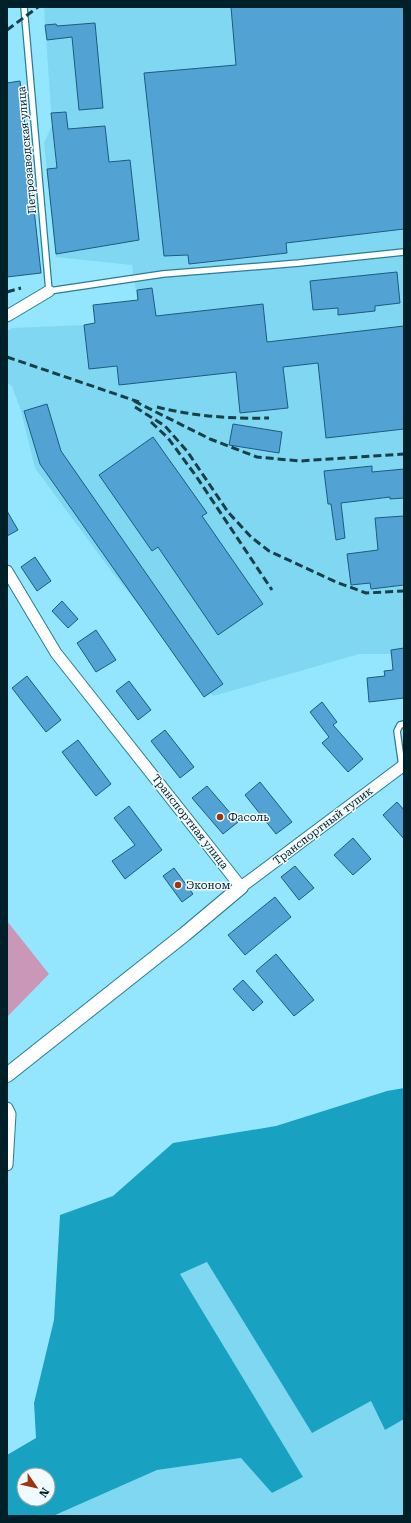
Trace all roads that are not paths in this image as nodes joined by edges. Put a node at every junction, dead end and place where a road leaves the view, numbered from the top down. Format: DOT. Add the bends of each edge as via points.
graph roads {
  1 [pos="24,7"];
  2 [pos="404,252"];
  3 [pos="49,291"];
  4 [pos="7,316"];
  5 [pos="7,570"];
  6 [pos="404,724"];
  7 [pos="403,766"];
  8 [pos="241,887"];
  9 [pos="7,1075"];
  10 [pos="7,1108"];
  11 [pos="7,1165"];
  1 -- 3 [label="lane, Петрозаводская улица"];
  2 -- 3 [label="lane" via="299,264 163,274"];
  3 -- 4 [label="street"];
  5 -- 8 [label="street, Транспортная улица" via="56,653"];
  6 -- 7 [label="lane" via="400,725 397,731"];
  7 -- 8 [label="street, Транспортный тупик"];
  8 -- 9 [label="street"];
  10 -- 11 [label="street" via="10,1114"];
}
